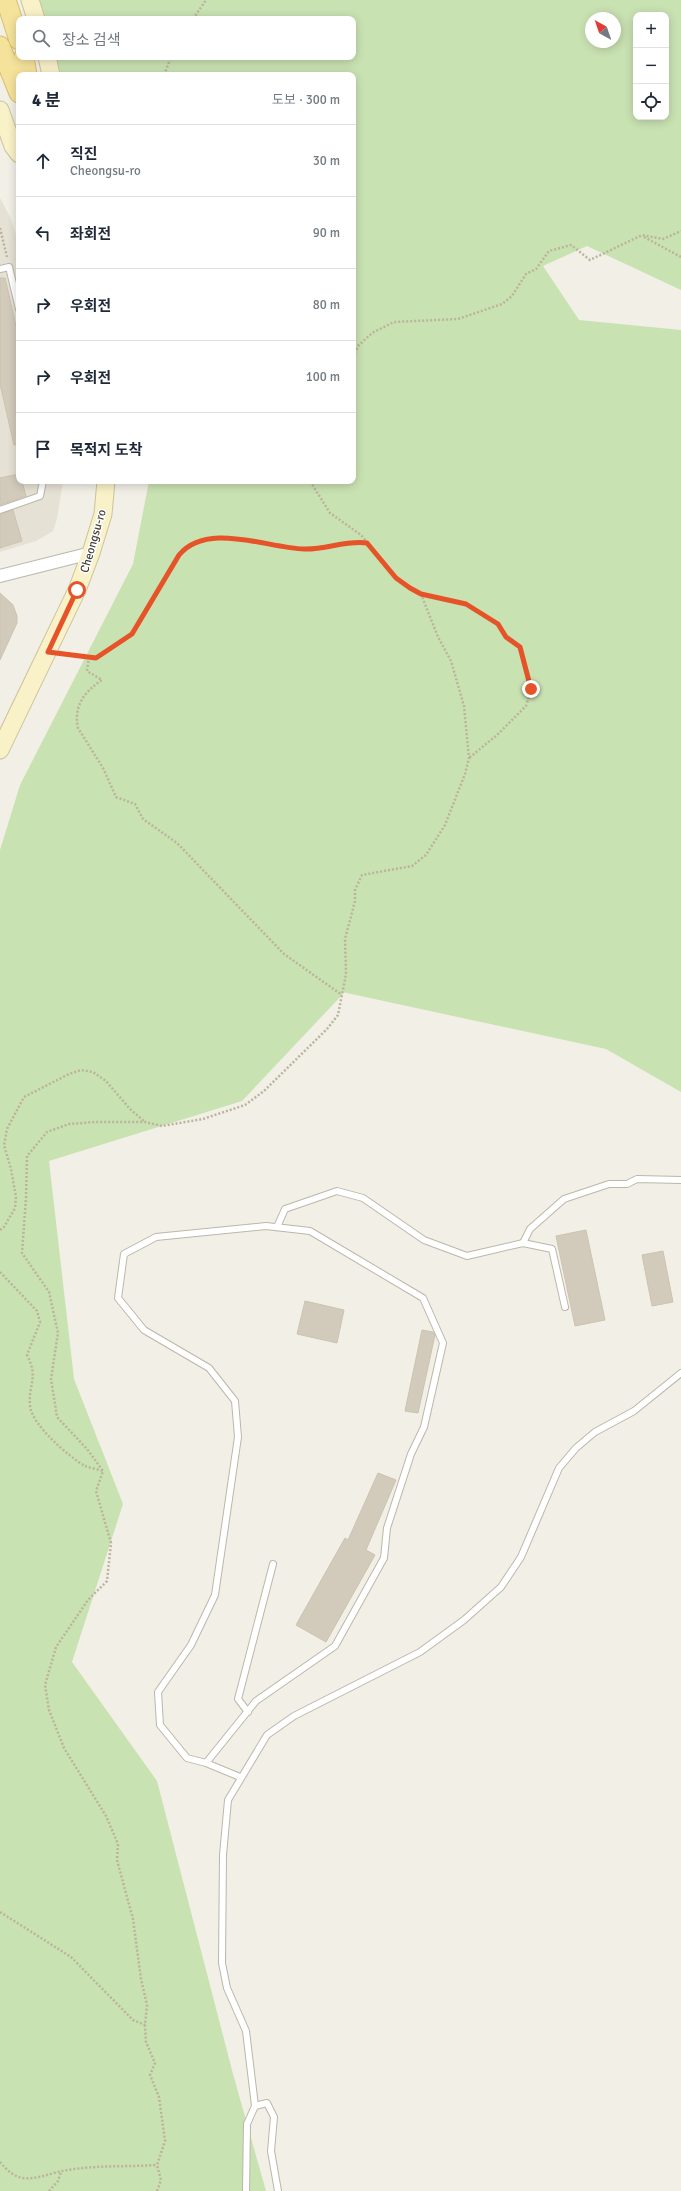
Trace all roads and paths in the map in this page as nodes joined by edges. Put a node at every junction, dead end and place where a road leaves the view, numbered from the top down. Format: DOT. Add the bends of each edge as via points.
graph roads {
  1 [pos="6,0"];
  2 [pos="30,0"];
  3 [pos="206,0"];
  4 [pos="35,16"];
  5 [pos="194,16"];
  6 [pos="16,31"];
  7 [pos="0,46"];
  8 [pos="48,60"];
  9 [pos="170,60"];
  10 [pos="50,72"];
  11 [pos="165,72"];
  12 [pos="16,87"];
  13 [pos="0,110"];
  14 [pos="16,150"];
  15 [pos="0,228"];
  16 [pos="681,231"];
  17 [pos="642,235"];
  18 [pos="681,257"];
  19 [pos="9,267"];
  20 [pos="0,269"];
  21 [pos="16,296"];
  22 [pos="356,350"];
  23 [pos="42,484"];
  24 [pos="106,484"];
  25 [pos="312,484"];
  26 [pos="0,510"];
  27 [pos="367,543"];
  28 [pos="91,553"];
  29 [pos="0,576"];
  30 [pos="421,594"];
  31 [pos="48,652"];
  32 [pos="89,657"];
  33 [pos="0,750"];
  34 [pos="469,758"];
  35 [pos="342,995"];
  36 [pos="145,1122"];
  37 [pos="681,1180"];
  38 [pos="277,1227"];
  39 [pos="0,1230"];
  40 [pos="522,1243"];
  41 [pos="0,1272"];
  42 [pos="565,1307"];
  43 [pos="681,1373"];
  44 [pos="103,1471"];
  45 [pos="273,1564"];
  46 [pos="248,1712"];
  47 [pos="206,1763"];
  48 [pos="240,1777"];
  49 [pos="0,1912"];
  50 [pos="145,2026"];
  51 [pos="255,2106"];
  52 [pos="0,2162"];
  53 [pos="157,2165"];
  54 [pos="61,2171"];
  55 [pos="49,2191"];
  56 [pos="156,2191"];
  57 [pos="246,2191"];
  58 [pos="278,2191"];
  1 -- 6 [label="main road"];
  2 -- 4 [label="main road"];
  3 -- 5 [label="path"];
  7 -- 12 [label="main road"];
  8 -- 10 [label="main road"];
  9 -- 11 [label="path"];
  13 -- 14 [label="main road"];
  15 -- 19 [label="path"];
  16 -- 17 [label="path" via="663,239"];
  17 -- 18 [label="path"];
  17 -- 22 [label="path" via="590,260 571,245 549,251 536,269 526,274 512,296 502,304 458,319 394,322 372,333"];
  19 -- 20 [label="lane"];
  19 -- 21 [label="lane"];
  23 -- 26 [label="lane" via="40,496"];
  24 -- 28 [label="main road, Cheongsu-ro" via="103,514"];
  25 -- 27 [label="path" via="330,513 361,535"];
  27 -- 30 [label="path" via="396,578"];
  27 -- 32 [label="path" via="356,541 304,549 233,538 193,543 185,547 179,555 132,634 96,658"];
  28 -- 29 [label="street"];
  28 -- 31 [label="main road, Cheongsu-ro"];
  30 -- 34 [label="path" via="438,637 451,661 464,706"];
  30 -- 34 [label="path" via="466,604 481,612 498,624 506,637 520,647 525,664 531,689 526,706"];
  31 -- 32 [label="path"];
  31 -- 33 [label="main road, Cheongsu-ro"];
  32 -- 35 [label="path" via="87,671 102,680 88,689 83,697 76,722 103,768 116,797 135,804 143,819 177,843 284,954"];
  34 -- 35 [label="path" via="445,825 426,855 412,866 362,875 355,890 355,901 345,939 346,974"];
  35 -- 36 [label="path" via="338,1015 327,1028 264,1091 245,1105 203,1119 162,1126"];
  36 -- 39 [label="path" via="130,1110 106,1081 93,1072 81,1070 69,1074 24,1097 7,1130 4,1145 16,1197 14,1208"];
  36 -- 44 [label="path" via="69,1124 46,1132 26,1156 22,1253 49,1292 58,1333 51,1379 57,1417 87,1449"];
  37 -- 40 [label="lane" via="637,1178 627,1184 609,1184 564,1199 530,1229"];
  38 -- 40 [label="lane" via="285,1210 337,1191 363,1198 424,1240 467,1256"];
  38 -- 46 [label="lane" via="310,1231 423,1298 443,1343 424,1427 411,1454 387,1528 384,1558 335,1646 256,1701"];
  38 -- 47 [label="lane" via="156,1237 124,1254 118,1298 144,1330 209,1368 235,1401 238,1437 215,1595 191,1645 158,1692 160,1725 187,1758"];
  40 -- 42 [label="lane" via="552,1249"];
  41 -- 44 [label="path" via="37,1311 40,1322 27,1355 33,1368 30,1407 55,1443 86,1466"];
  43 -- 48 [label="lane" via="634,1411 595,1432 576,1448 559,1468 521,1557 501,1587 464,1620 420,1652 294,1716 267,1735"];
  44 -- 50 [label="path" via="96,1491 112,1543 108,1581 88,1600 56,1647 45,1686 49,1710 64,1748 106,1816 118,1844 117,1860 133,1919 147,2005"];
  45 -- 46 [label="lane" via="238,1699"];
  46 -- 47 [label="lane"];
  47 -- 48 [label="lane"];
  48 -- 51 [label="lane" via="228,1800 223,1855 222,1963 227,1988 246,2032"];
  49 -- 50 [label="path" via="71,1956 133,2020"];
  50 -- 53 [label="path" via="146,2042 155,2063 150,2076 159,2097 165,2141"];
  51 -- 57 [label="lane" via="247,2124"];
  51 -- 58 [label="lane" via="267,2103 274,2117 271,2151"];
  52 -- 54 [label="path" via="8,2172 22,2178 40,2178"];
  53 -- 54 [label="path" via="110,2165"];
  53 -- 56 [label="path" via="161,2180"];
  54 -- 55 [label="path" via="58,2181"];
}
